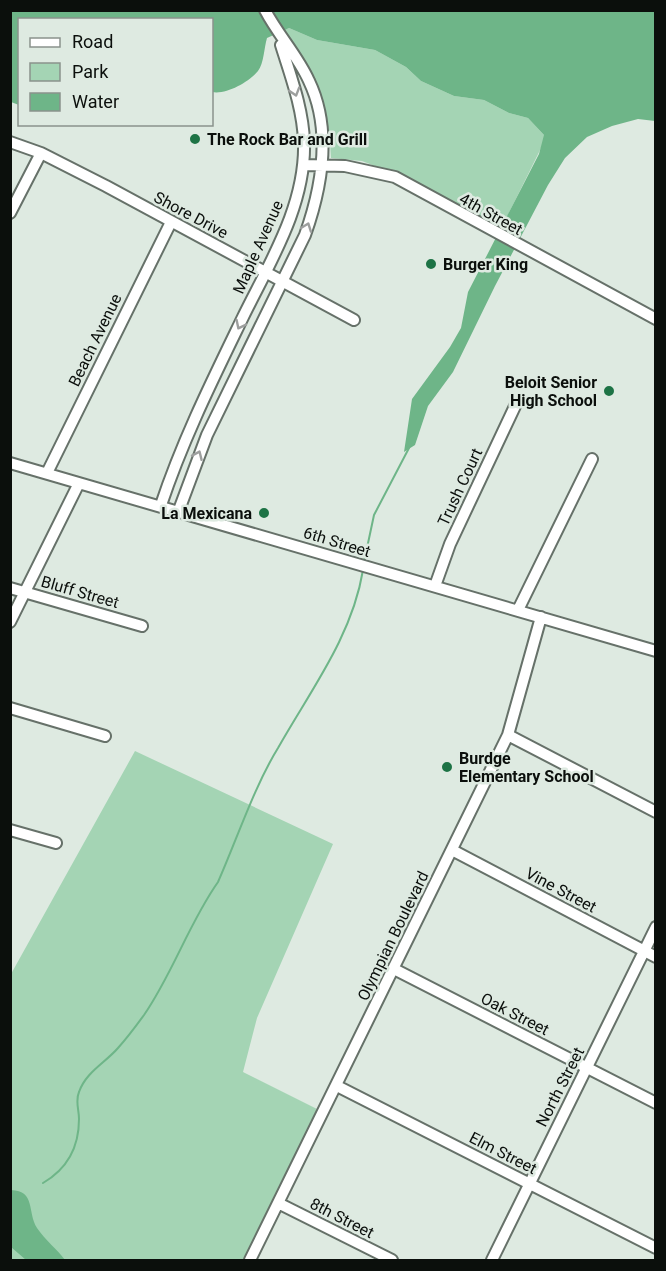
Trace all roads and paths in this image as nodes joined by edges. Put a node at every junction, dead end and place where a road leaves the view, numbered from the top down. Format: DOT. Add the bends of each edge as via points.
graph roads {
  1 [pos="265,10"];
  2 [pos="278,36"];
  3 [pos="10,142"];
  4 [pos="41,153"];
  5 [pos="303,165"];
  6 [pos="320,167"];
  7 [pos="10,213"];
  8 [pos="171,222"];
  9 [pos="265,272"];
  10 [pos="282,280"];
  11 [pos="656,319"];
  12 [pos="354,320"];
  13 [pos="516,404"];
  14 [pos="592,459"];
  15 [pos="10,463"];
  16 [pos="47,473"];
  17 [pos="79,483"];
  18 [pos="161,504"];
  19 [pos="179,510"];
  20 [pos="435,586"];
  21 [pos="10,588"];
  22 [pos="25,592"];
  23 [pos="518,610"];
  24 [pos="541,617"];
  25 [pos="10,621"];
  26 [pos="142,626"];
  27 [pos="656,651"];
  28 [pos="10,708"];
  29 [pos="508,735"];
  30 [pos="105,736"];
  31 [pos="656,812"];
  32 [pos="10,830"];
  33 [pos="56,843"];
  34 [pos="452,850"];
  35 [pos="656,927"];
  36 [pos="643,951"];
  37 [pos="656,957"];
  38 [pos="394,969"];
  39 [pos="587,1067"];
  40 [pos="337,1086"];
  41 [pos="656,1102"];
  42 [pos="529,1183"];
  43 [pos="278,1203"];
  44 [pos="656,1248"];
  45 [pos="250,1260"];
  46 [pos="392,1260"];
  47 [pos="492,1260"];
  1 -- 2 [label="street"];
  2 -- 5 [label="street, Maple Avenue, one-way" via="300,107"];
  2 -- 6 [label="street" via="310,82 323,130"];
  3 -- 4 [label="street, Shore Drive"];
  4 -- 7 [label="street"];
  4 -- 8 [label="street, Shore Drive"];
  5 -- 6 [label="street, 4th Street"];
  5 -- 9 [label="street, Maple Avenue" via="291,216"];
  10 -- 6 [label="street, one-way" via="312,215"];
  6 -- 11 [label="street, 4th Street" via="345,166 395,177"];
  8 -- 9 [label="street, Shore Drive"];
  8 -- 16 [label="street, Beach Avenue"];
  9 -- 10 [label="street, Shore Drive"];
  9 -- 18 [label="street, Maple Avenue, one-way" via="188,430"];
  10 -- 12 [label="street, Shore Drive"];
  19 -- 10 [label="street, one-way" via="207,435"];
  13 -- 20 [label="street, Trush Court" via="450,544"];
  14 -- 23 [label="street"];
  15 -- 16 [label="street, 6th Street"];
  16 -- 17 [label="street, 6th Street"];
  17 -- 18 [label="street, 6th Street"];
  17 -- 22 [label="street"];
  18 -- 19 [label="street, 6th Street"];
  19 -- 20 [label="street, 6th Street"];
  20 -- 23 [label="street, 6th Street"];
  21 -- 22 [label="street, Bluff Street"];
  22 -- 25 [label="street"];
  22 -- 26 [label="street, Bluff Street"];
  23 -- 24 [label="street, 6th Street"];
  24 -- 27 [label="street, 6th Street"];
  24 -- 29 [label="street, Olympian Boulevard"];
  28 -- 30 [label="street"];
  29 -- 31 [label="street"];
  29 -- 34 [label="street, Olympian Boulevard"];
  32 -- 33 [label="street"];
  34 -- 36 [label="street, Vine Street"];
  34 -- 38 [label="street, Olympian Boulevard"];
  35 -- 36 [label="street, North Street"];
  36 -- 37 [label="street, Vine Street"];
  36 -- 39 [label="street, North Street"];
  38 -- 39 [label="street, Oak Street"];
  38 -- 40 [label="street, Olympian Boulevard"];
  39 -- 41 [label="street, Oak Street"];
  39 -- 42 [label="street, North Street"];
  40 -- 42 [label="street, Elm Street"];
  40 -- 43 [label="street, Olympian Boulevard"];
  42 -- 44 [label="street, Elm Street"];
  42 -- 47 [label="street, North Street"];
  43 -- 45 [label="street, Olympian Boulevard"];
  43 -- 46 [label="street, 8th Street"];
}
